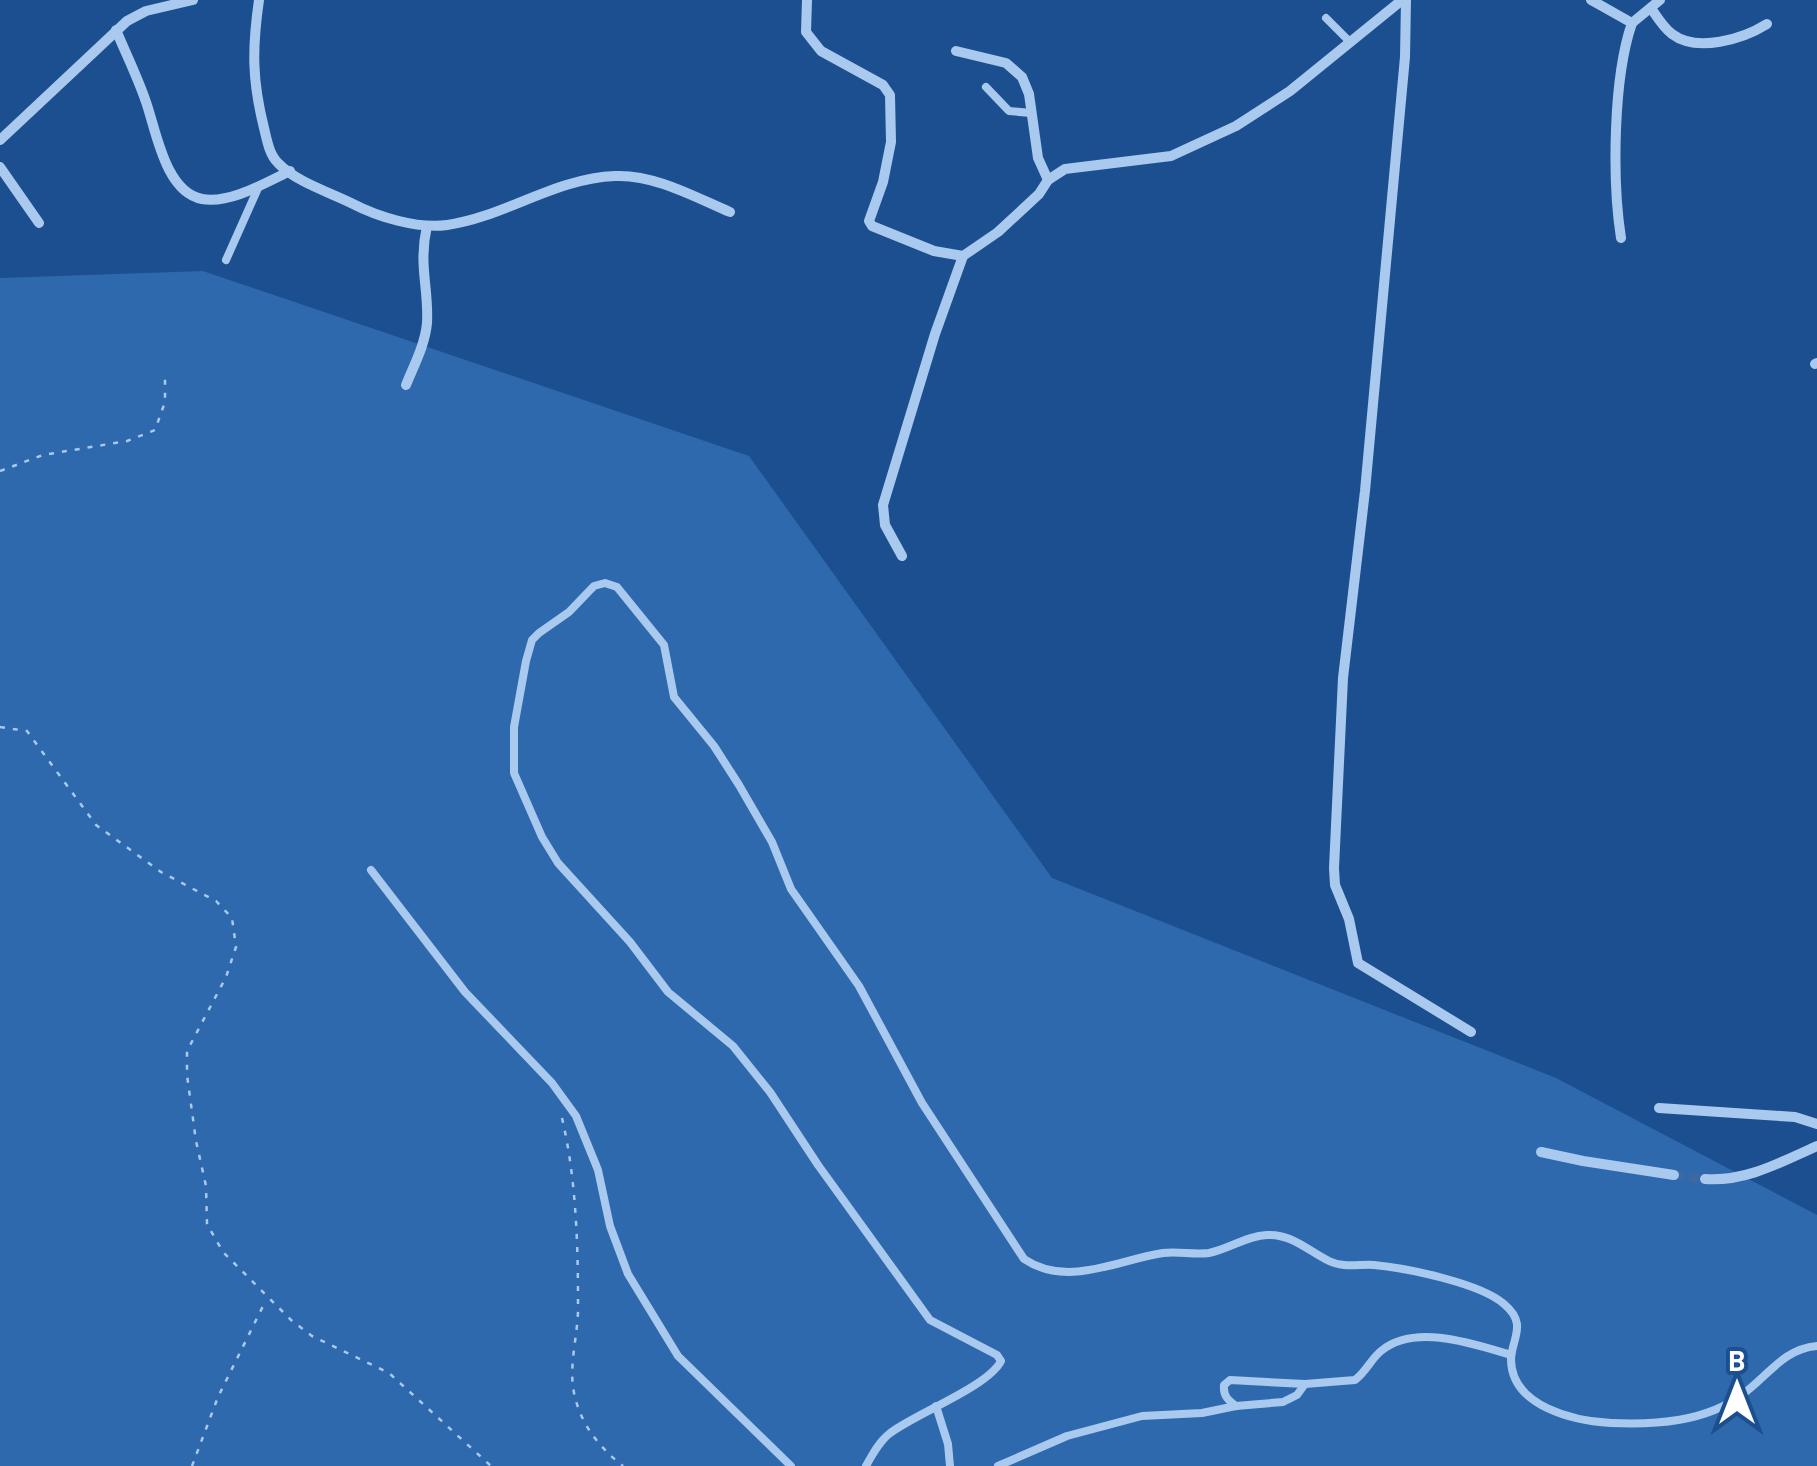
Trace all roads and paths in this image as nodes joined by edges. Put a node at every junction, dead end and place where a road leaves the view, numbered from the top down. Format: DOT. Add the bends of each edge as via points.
graph roads {
  1 [pos="192,0"];
  2 [pos="259,0"];
  3 [pos="807,0"];
  4 [pos="1404,0"];
  5 [pos="1591,0"];
  6 [pos="1656,4"];
  7 [pos="1326,18"];
  8 [pos="1632,23"];
  9 [pos="1767,24"];
  10 [pos="116,30"];
  11 [pos="1349,41"];
  12 [pos="956,50"];
  13 [pos="986,88"];
  14 [pos="1031,113"];
  15 [pos="0,140"];
  16 [pos="0,167"];
  17 [pos="290,171"];
  18 [pos="1048,180"];
  19 [pos="258,186"];
  20 [pos="730,212"];
  21 [pos="39,223"];
  22 [pos="427,226"];
  23 [pos="1620,238"];
  24 [pos="963,256"];
  25 [pos="226,260"];
  26 [pos="164,377"];
  27 [pos="406,385"];
  28 [pos="0,471"];
  29 [pos="902,556"];
  30 [pos="0,727"];
  31 [pos="371,870"];
  32 [pos="1471,1032"];
  33 [pos="1660,1108"];
  34 [pos="562,1114"];
  35 [pos="1817,1124"];
  36 [pos="1817,1146"];
  37 [pos="1541,1152"];
  38 [pos="1674,1175"];
  39 [pos="1705,1179"];
  40 [pos="267,1298"];
  41 [pos="1817,1346"];
  42 [pos="1511,1355"];
  43 [pos="1305,1384"];
  44 [pos="936,1406"];
  45 [pos="1236,1406"];
  46 [pos="192,1466"];
  47 [pos="491,1466"];
  48 [pos="623,1466"];
  49 [pos="791,1466"];
  50 [pos="866,1466"];
  51 [pos="950,1466"];
  52 [pos="998,1466"];
  1 -- 10 [label="street" via="146,12"];
  2 -- 17 [label="street" via="254,88 272,155"];
  3 -- 24 [label="street" via="806,32 821,51 890,95 891,142 872,226"];
  4 -- 11 [label="street"];
  4 -- 32 [label="street" via="1405,57 1342,678 1334,868 1358,964"];
  5 -- 8 [label="street"];
  6 -- 8 [label="street"];
  6 -- 9 [label="street" via="1672,34 1686,42 1736,38"];
  7 -- 11 [label="lane"];
  8 -- 23 [label="street" via="1616,140"];
  10 -- 15 [label="street"];
  10 -- 19 [label="street" via="175,178 204,200"];
  11 -- 18 [label="street" via="1290,90 1212,139 1171,156 1065,169"];
  12 -- 14 [label="street" via="1006,64 1022,77"];
  13 -- 14 [label="lane" via="1009,112"];
  14 -- 18 [label="street"];
  16 -- 21 [label="street"];
  17 -- 19 [label="street"];
  17 -- 22 [label="street" via="362,209"];
  18 -- 24 [label="street" via="998,232"];
  19 -- 25 [label="lane"];
  20 -- 22 [label="street" via="640,178 616,176 584,180 468,221"];
  22 -- 27 [label="street" via="421,253 424,340"];
  24 -- 29 [label="street" via="883,505 884,525"];
  26 -- 28 [label="path" via="155,430"];
  30 -- 40 [label="path" via="27,731 96,825 216,901 232,918 236,946 187,1051 186,1075 207,1224"];
  31 -- 49 [label="lane" via="465,992 576,1116 628,1274 678,1356"];
  33 -- 35 [label="street"];
  34 -- 48 [label="path" via="577,1252 574,1393 582,1422"];
  36 -- 39 [label="street" via="1752,1174"];
  37 -- 38 [label="street"];
  40 -- 46 [label="path"];
  40 -- 47 [label="path" via="312,1336 389,1373"];
  41 -- 42 [label="lane" via="1793,1352 1712,1412 1664,1422 1608,1423 1554,1412 1523,1388"];
  42 -- 43 [label="lane" via="1446,1340 1404,1339 1379,1352 1355,1380"];
  42 -- 44 [label="lane" via="1518,1325 1504,1304 1487,1295 1427,1273 1329,1261 1286,1237 1267,1234 1208,1253 1167,1252 1075,1272 1037,1268 1024,1259 922,1104 859,986 791,889 740,785 674,697 664,645 618,587 594,586 532,640 514,727 514,773 523,798 558,863 668,992 733,1046 770,1092 912,1299 930,1320 997,1355 998,1368"];
  43 -- 45 [label="lane" via="1283,1402"];
  43 -- 45 [label="lane" via="1230,1380 1224,1392"];
  44 -- 50 [label="lane" via="888,1435"];
  44 -- 51 [label="lane"];
  45 -- 52 [label="lane" via="1142,1416 1067,1436"];
}
